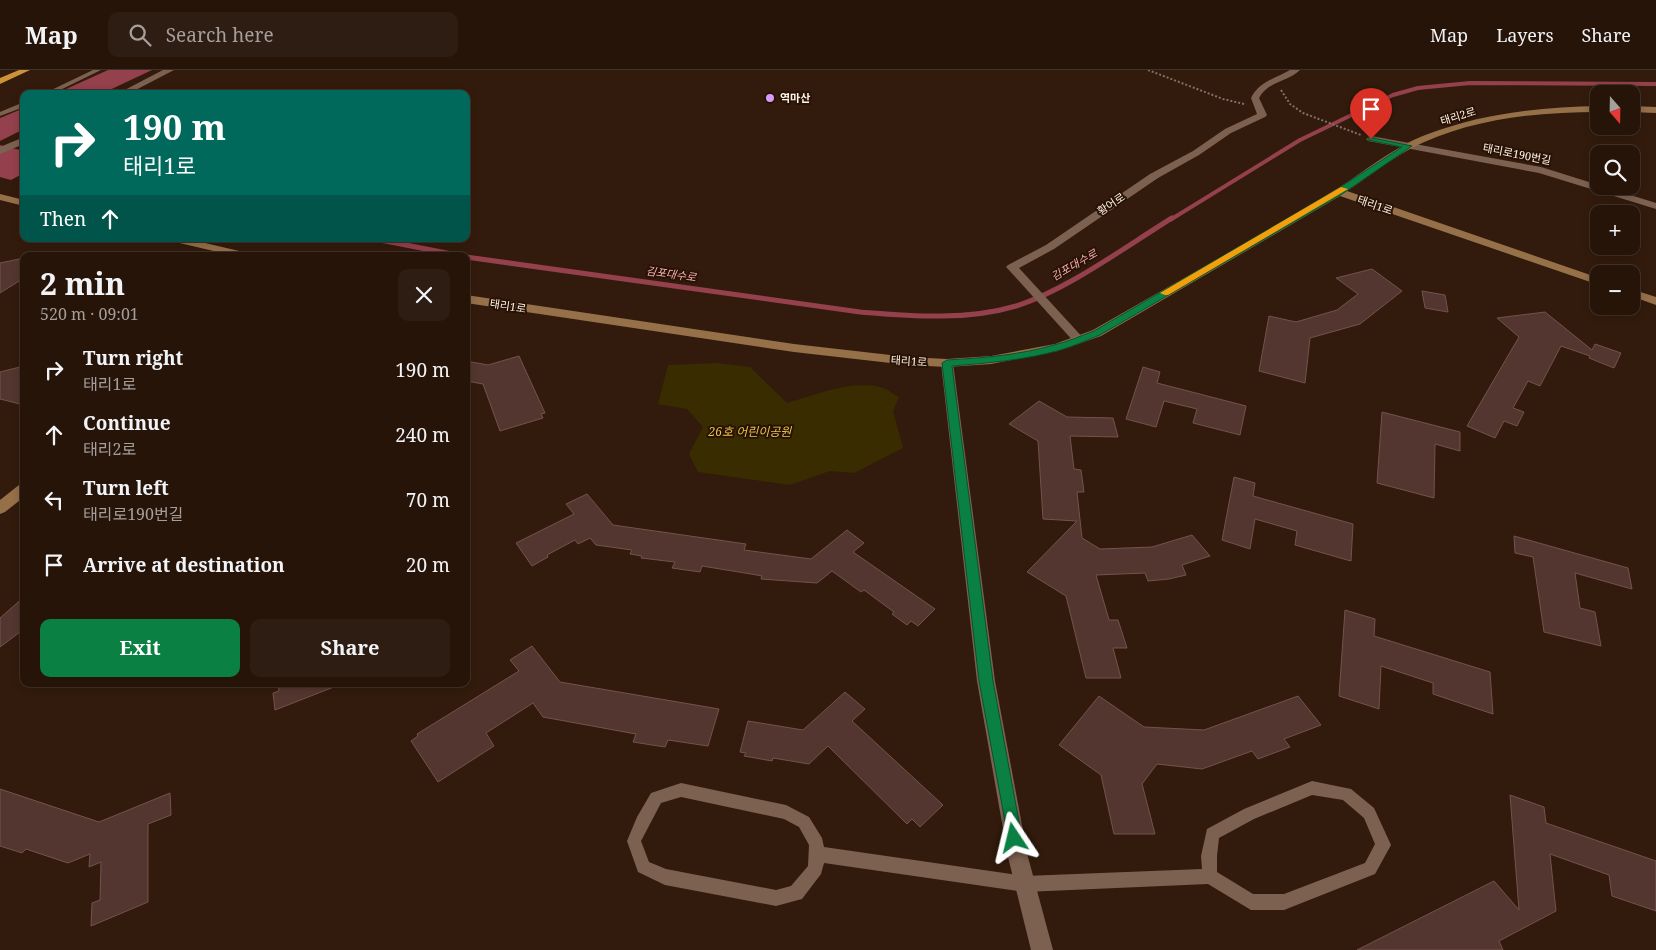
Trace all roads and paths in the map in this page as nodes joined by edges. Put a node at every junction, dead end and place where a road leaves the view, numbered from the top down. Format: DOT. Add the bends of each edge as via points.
graph roads {
  1 [pos="26,70"];
  2 [pos="98,70"];
  3 [pos="170,70"];
  4 [pos="1148,70"];
  5 [pos="1296,70"];
  6 [pos="0,81"];
  7 [pos="1271,82"];
  8 [pos="55,90"];
  9 [pos="129,90"];
  10 [pos="1258,106"];
  11 [pos="1640,109"];
  12 [pos="18,110"];
  13 [pos="1590,110"];
  14 [pos="1656,110"];
  15 [pos="0,114"];
  16 [pos="1371,139"];
  17 [pos="20,142"];
  18 [pos="1408,146"];
  19 [pos="4,149"];
  20 [pos="1339,192"];
  21 [pos="0,197"];
  22 [pos="20,202"];
  23 [pos="1656,206"];
  24 [pos="188,242"];
  25 [pos="231,252"];
  26 [pos="1590,279"];
  27 [pos="1640,295"];
  28 [pos="1656,300"];
  29 [pos="470,301"];
  30 [pos="1079,340"];
  31 [pos="947,363"];
  32 [pos="20,492"];
  33 [pos="0,508"];
  34 [pos="817,854"];
  35 [pos="1210,876"];
  36 [pos="1025,884"];
  37 [pos="1042,950"];
  1 -- 6 [label="highway"];
  2 -- 8 [label="lane"];
  3 -- 9 [label="street"];
  4 -- 10 [label="path" via="1223,99"];
  5 -- 7 [label="street, 황어로"];
  7 -- 10 [label="street, 황어로" via="1257,92"];
  7 -- 16 [label="path" via="1290,104 1303,113"];
  10 -- 30 [label="street, 황어로" via="1262,115 1257,119 1228,131 1131,190 1050,247 1012,267"];
  11 -- 14 [label="street"];
  12 -- 15 [label="lane"];
  13 -- 18 [label="street, 태리2로" via="1512,115 1461,124"];
  16 -- 18 [label="street, 태리로190번길"];
  17 -- 19 [label="street"];
  18 -- 20 [label="street, 태리2로"];
  18 -- 23 [label="street, 태리로190번길" via="1541,170"];
  20 -- 26 [label="street, 태리1로"];
  20 -- 30 [label="street, 태리1로" via="1116,322"];
  21 -- 22 [label="street"];
  24 -- 25 [label="street"];
  27 -- 28 [label="street"];
  29 -- 31 [label="street, 태리1로" via="842,354"];
  30 -- 31 [label="street, 태리1로" via="1032,353"];
  31 -- 36 [label="street" via="986,681"];
  32 -- 33 [label="street"];
  34 -- 34 [label="lane" via="817,843 804,822 786,812 681,790 656,798 634,841 643,867 665,877 776,898 796,893 816,869"];
  34 -- 36 [label="lane"];
  35 -- 35 [label="lane" via="1251,902 1284,902 1370,869 1383,845 1369,813 1346,794 1312,788 1249,814 1212,834"];
  35 -- 36 [label="lane"];
  36 -- 37 [label="street"];
}
